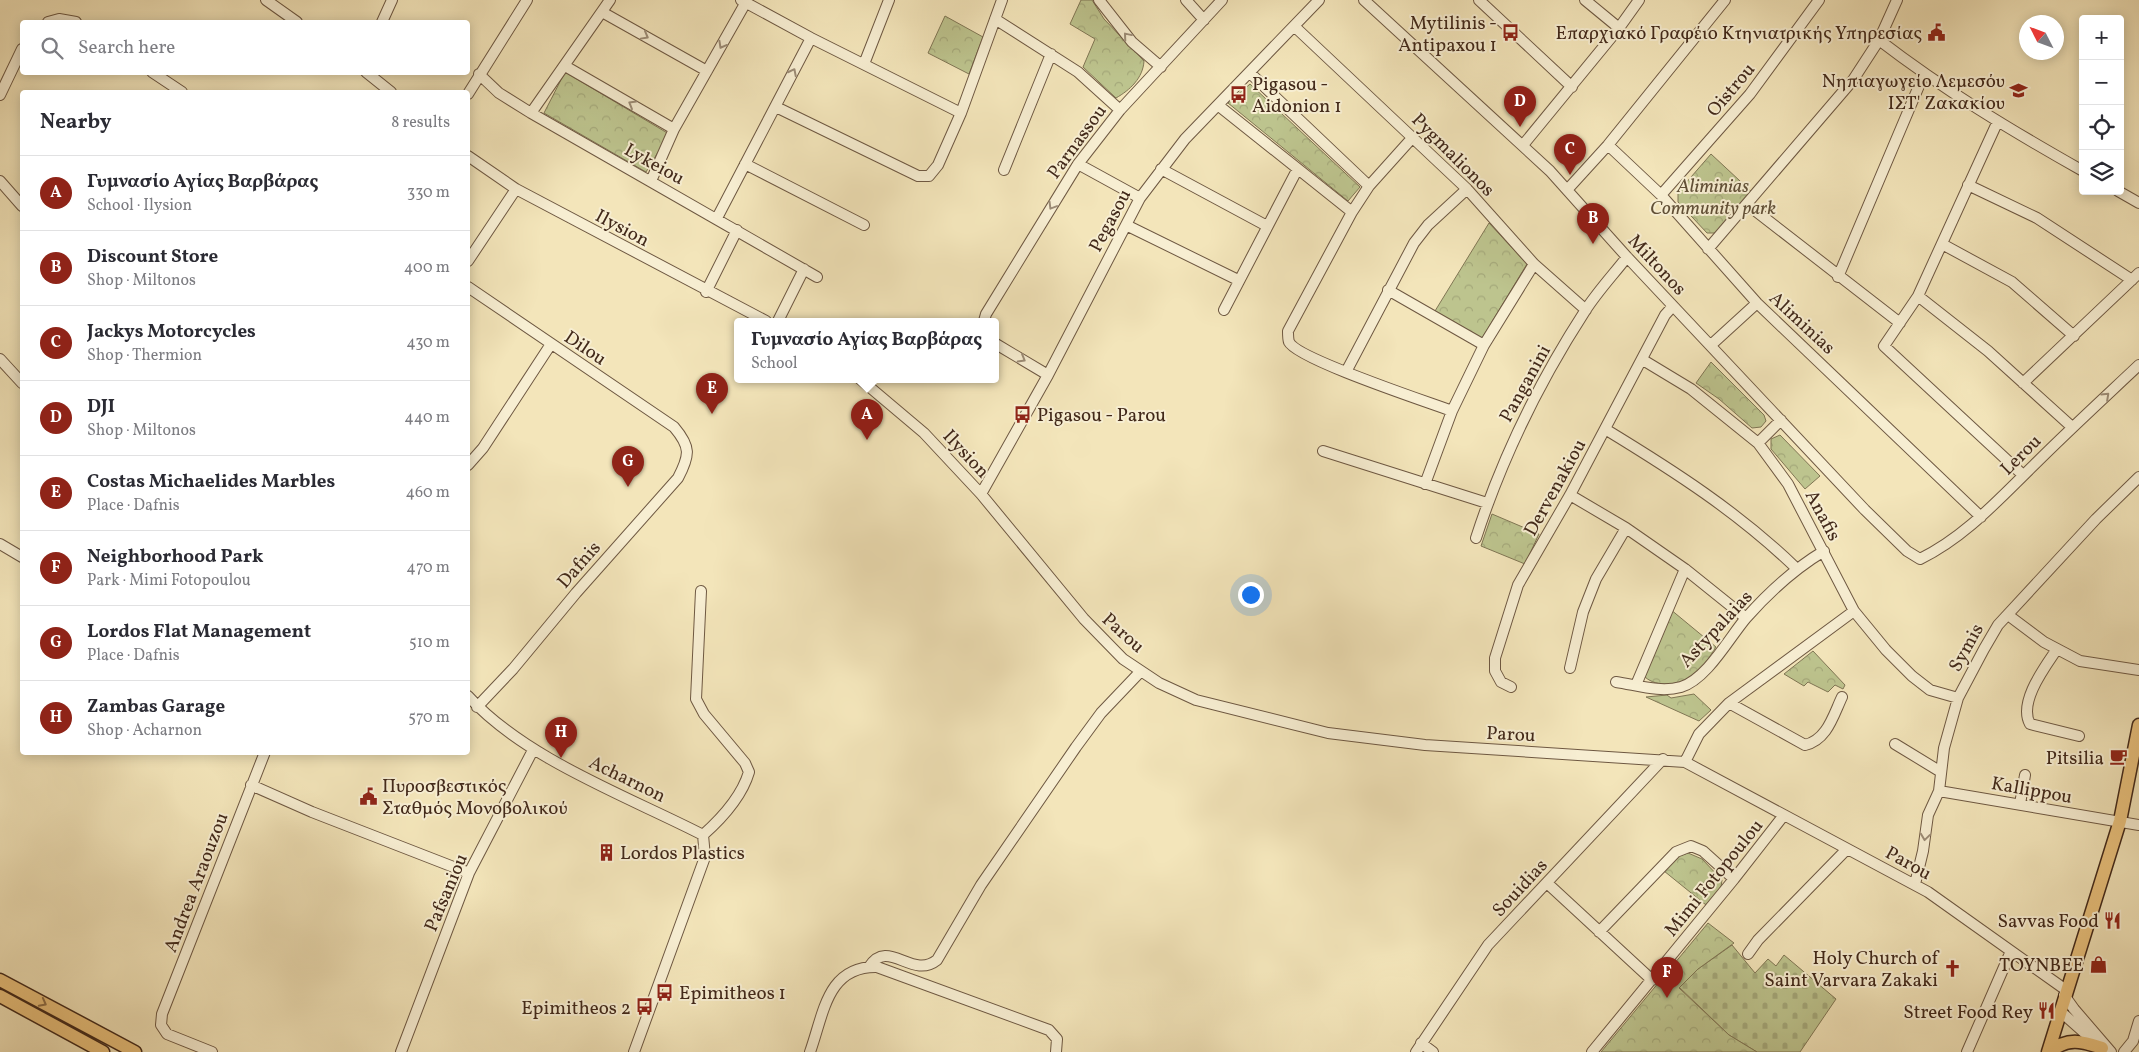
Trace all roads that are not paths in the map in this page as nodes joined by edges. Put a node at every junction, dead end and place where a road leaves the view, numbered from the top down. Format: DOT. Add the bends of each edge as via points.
graph roads {
  1 [pos="266,0"];
  2 [pos="392,0"];
  3 [pos="527,0"];
  4 [pos="610,0"];
  5 [pos="889,0"];
  6 [pos="1002,0"];
  7 [pos="1098,0"];
  8 [pos="1186,0"];
  9 [pos="1222,0"];
  10 [pos="1319,0"];
  11 [pos="1364,0"];
  12 [pos="1479,0"];
  13 [pos="1585,0"];
  14 [pos="1639,0"];
  15 [pos="1725,0"];
  16 [pos="1819,0"];
  17 [pos="1897,0"];
  18 [pos="743,1"];
  19 [pos="602,12"];
  20 [pos="995,19"];
  21 [pos="294,20"];
  22 [pos="383,20"];
  23 [pos="1204,20"];
  24 [pos="1294,26"];
  25 [pos="1619,28"];
  26 [pos="812,38"];
  27 [pos="1879,40"];
  28 [pos="20,53"];
  29 [pos="1051,54"];
  30 [pos="864,64"];
  31 [pos="565,66"];
  32 [pos="1161,67"];
  33 [pos="707,71"];
  34 [pos="1250,73"];
  35 [pos="479,74"];
  36 [pos="1924,74"];
  37 [pos="156,75"];
  38 [pos="370,75"];
  39 [pos="1572,87"];
  40 [pos="179,90"];
  41 [pos="388,90"];
  42 [pos="470,90"];
  43 [pos="0,95"];
  44 [pos="1219,106"];
  45 [pos="776,107"];
  46 [pos="1120,110"];
  47 [pos="531,113"];
  48 [pos="961,113"];
  49 [pos="1997,122"];
  50 [pos="674,129"];
  51 [pos="1413,137"];
  52 [pos="1523,145"];
  53 [pos="1608,145"];
  54 [pos="470,158"];
  55 [pos="745,164"];
  56 [pos="1078,164"];
  57 [pos="1161,168"];
  58 [pos="2079,169"];
  59 [pos="1004,170"];
  60 [pos="1297,170"];
  61 [pos="651,180"];
  62 [pos="0,181"];
  63 [pos="1968,185"];
  64 [pos="1369,186"];
  65 [pos="516,189"];
  66 [pos="1466,190"];
  67 [pos="1568,190"];
  68 [pos="2124,194"];
  69 [pos="1661,196"];
  70 [pos="1140,198"];
  71 [pos="2139,203"];
  72 [pos="20,204"];
  73 [pos="1748,205"];
  74 [pos="1352,212"];
  75 [pos="717,218"];
  76 [pos="864,225"];
  77 [pos="1126,226"];
  78 [pos="1267,226"];
  79 [pos="737,230"];
  80 [pos="1942,244"];
  81 [pos="1708,249"];
  82 [pos="1627,257"];
  83 [pos="470,258"];
  84 [pos="1534,264"];
  85 [pos="804,269"];
  86 [pos="817,276"];
  87 [pos="1838,276"];
  88 [pos="2135,277"];
  89 [pos="1238,280"];
  90 [pos="470,288"];
  91 [pos="1388,290"];
  92 [pos="706,292"];
  93 [pos="1918,296"];
  94 [pos="1757,302"];
  95 [pos="1673,306"];
  96 [pos="1224,310"];
  97 [pos="1586,310"];
  98 [pos="760,318"];
  99 [pos="780,318"];
  100 [pos="985,318"];
  101 [pos="1900,323"];
  102 [pos="2074,336"];
  103 [pos="551,344"];
  104 [pos="1484,345"];
  105 [pos="1711,345"];
  106 [pos="999,346"];
  107 [pos="0,359"];
  108 [pos="1643,360"];
  109 [pos="2139,366"];
  110 [pos="1346,372"];
  111 [pos="1048,374"];
  112 [pos="20,381"];
  113 [pos="865,383"];
  114 [pos="2023,383"];
  115 [pos="1452,411"];
  116 [pos="1781,420"];
  117 [pos="2072,427"];
  118 [pos="1605,429"];
  119 [pos="683,438"];
  120 [pos="1758,443"];
  121 [pos="1323,451"];
  122 [pos="470,463"];
  123 [pos="2023,475"];
  124 [pos="2139,477"];
  125 [pos="1425,484"];
  126 [pos="981,494"];
  127 [pos="1570,495"];
  128 [pos="1487,503"];
  129 [pos="1981,517"];
  130 [pos="1626,528"];
  131 [pos="1476,538"];
  132 [pos="0,544"];
  133 [pos="1824,552"];
  134 [pos="20,556"];
  135 [pos="1920,560"];
  136 [pos="1796,568"];
  137 [pos="1685,569"];
  138 [pos="701,591"];
  139 [pos="1854,611"];
  140 [pos="2008,615"];
  141 [pos="1746,618"];
  142 [pos="2057,649"];
  143 [pos="1570,668"];
  144 [pos="2139,670"];
  145 [pos="1141,671"];
  146 [pos="1616,682"];
  147 [pos="1636,685"];
  148 [pos="1511,686"];
  149 [pos="470,698"];
  150 [pos="1842,698"];
  151 [pos="1958,698"];
  152 [pos="1729,704"];
  153 [pos="477,707"];
  154 [pos="2139,725"];
  155 [pos="2079,736"];
  156 [pos="1895,744"];
  157 [pos="533,750"];
  158 [pos="264,755"];
  159 [pos="2136,757"];
  160 [pos="1663,759"];
  161 [pos="1685,762"];
  162 [pos="1942,772"];
  163 [pos="2026,775"];
  164 [pos="251,785"];
  165 [pos="1939,791"];
  166 [pos="2020,804"];
  167 [pos="1784,815"];
  168 [pos="2120,821"];
  169 [pos="2139,825"];
  170 [pos="703,835"];
  171 [pos="1847,849"];
  172 [pos="469,873"];
  173 [pos="1734,879"];
  174 [pos="1547,883"];
  175 [pos="1915,884"];
  176 [pos="1599,932"];
  177 [pos="2011,951"];
  178 [pos="1748,954"];
  179 [pos="869,967"];
  180 [pos="0,980"];
  181 [pos="1652,980"];
  182 [pos="2065,993"];
  183 [pos="0,996"];
  184 [pos="2060,1011"];
  185 [pos="2139,1021"];
  186 [pos="1419,1048"];
  187 [pos="2107,1051"];
  188 [pos="103,1052"];
  189 [pos="135,1052"];
  190 [pos="212,1052"];
  191 [pos="401,1052"];
  192 [pos="634,1052"];
  193 [pos="810,1052"];
  194 [pos="1056,1052"];
  195 [pos="1433,1052"];
  196 [pos="1592,1052"];
  197 [pos="1967,1052"];
  198 [pos="2049,1052"];
  199 [pos="2124,1052"];
  1 -- 21 [label="street"];
  2 -- 22 [label="street"];
  3 -- 35 [label="street"];
  4 -- 19 [label="street"];
  5 -- 30 [label="street"];
  6 -- 20 [label="street"];
  32 -- 7 [label="street, one-way" via="1132,42"];
  8 -- 23 [label="street"];
  9 -- 23 [label="street, Parnassou"];
  10 -- 24 [label="street, Pegasou"];
  11 -- 52 [label="street, Miltonos"];
  12 -- 39 [label="street"];
  13 -- 25 [label="street"];
  14 -- 25 [label="street"];
  15 -- 53 [label="street"];
  16 -- 69 [label="street, Oistrou" via="1750,94"];
  17 -- 27 [label="street"];
  18 -- 26 [label="street"];
  18 -- 33 [label="street, one-way"];
  19 -- 31 [label="street"];
  19 -- 33 [label="street, one-way"];
  20 -- 29 [label="street"];
  20 -- 48 [label="street"];
  23 -- 32 [label="street, Parnassou"];
  24 -- 34 [label="street, Pegasou"];
  24 -- 51 [label="street, Pygmalionos"];
  25 -- 39 [label="street"];
  26 -- 30 [label="street"];
  45 -- 26 [label="street, one-way"];
  27 -- 36 [label="street"];
  27 -- 73 [label="street" via="1853,80"];
  28 -- 43 [label="street"];
  29 -- 46 [label="street" via="1078,72"];
  29 -- 59 [label="street"];
  30 -- 48 [label="street"];
  31 -- 47 [label="street"];
  50 -- 31 [label="street, one-way"];
  32 -- 46 [label="street, Parnassou"];
  33 -- 50 [label="street"];
  34 -- 44 [label="street, Pegasou"];
  34 -- 64 [label="street"];
  35 -- 42 [label="street"];
  35 -- 47 [label="street, Lykeiou" via="499,93"];
  36 -- 49 [label="street"];
  36 -- 87 [label="street"];
  37 -- 40 [label="street"];
  38 -- 41 [label="street"];
  39 -- 52 [label="street"];
  44 -- 57 [label="street, Pegasou"];
  44 -- 60 [label="street"];
  45 -- 48 [label="street" via="918,176 929,176 938,165"];
  45 -- 55 [label="street"];
  46 -- 56 [label="street, Parnassou"];
  47 -- 61 [label="street, Lykeiou"];
  49 -- 58 [label="street"];
  49 -- 63 [label="street"];
  50 -- 61 [label="street"];
  51 -- 64 [label="street"];
  51 -- 66 [label="street, Pygmalionos"];
  52 -- 67 [label="street, Miltonos"];
  53 -- 67 [label="street"];
  53 -- 69 [label="street, Aliminias"];
  54 -- 65 [label="street, Ilysion"];
  55 -- 75 [label="street"];
  55 -- 76 [label="street"];
  56 -- 70 [label="street"];
  56 -- 100 [label="street, Parnassou, one-way"];
  57 -- 70 [label="street, Pegasou"];
  57 -- 78 [label="street"];
  60 -- 74 [label="street"];
  60 -- 78 [label="street"];
  61 -- 75 [label="street, Lykeiou"];
  62 -- 72 [label="street"];
  63 -- 80 [label="street"];
  63 -- 88 [label="street" via="2037,218"];
  64 -- 74 [label="street"];
  65 -- 83 [label="street"];
  65 -- 92 [label="street, Ilysion"];
  66 -- 84 [label="street, Pygmalionos"];
  66 -- 91 [label="street" via="1428,225"];
  67 -- 82 [label="street, Miltonos"];
  68 -- 71 [label="street"];
  69 -- 81 [label="street, Aliminias"];
  70 -- 77 [label="street, Pegasou"];
  73 -- 81 [label="street"];
  73 -- 87 [label="street"];
  74 -- 110 [label="street" via="1288,331 1289,342 1297,350"];
  75 -- 79 [label="street, Lykeiou"];
  77 -- 89 [label="street"];
  77 -- 111 [label="street, Pegasou"];
  78 -- 89 [label="street"];
  79 -- 85 [label="street, Lykeiou"];
  79 -- 92 [label="street"];
  80 -- 93 [label="street"];
  80 -- 102 [label="street" via="2012,282"];
  81 -- 94 [label="street, Aliminias"];
  82 -- 95 [label="street, Miltonos"];
  82 -- 97 [label="street, Panganini"];
  84 -- 97 [label="street, Pygmalionos"];
  84 -- 104 [label="street"];
  85 -- 86 [label="street, Lykeiou"];
  85 -- 99 [label="street"];
  87 -- 101 [label="street"];
  88 -- 102 [label="street"];
  89 -- 96 [label="street"];
  90 -- 103 [label="street, Dilou"];
  91 -- 104 [label="street"];
  91 -- 110 [label="street"];
  92 -- 98 [label="street, Ilysion"];
  93 -- 101 [label="street"];
  93 -- 114 [label="street"];
  94 -- 105 [label="street"];
  94 -- 129 [label="street, Aliminias"];
  95 -- 105 [label="street, Miltonos"];
  95 -- 108 [label="street, Dervenakiou"];
  97 -- 128 [label="street, Panganini" via="1512,441"];
  101 -- 123 [label="street" via="1884,346"];
  102 -- 114 [label="street"];
  103 -- 119 [label="street, Dilou" via="674,427"];
  103 -- 122 [label="street"];
  104 -- 115 [label="street"];
  105 -- 116 [label="street, Miltonos"];
  106 -- 111 [label="street, one-way"];
  107 -- 112 [label="street"];
  108 -- 118 [label="street, Dervenakiou"];
  108 -- 120 [label="street, Anafis" via="1690,389"];
  117 -- 109 [label="street, Lerou, one-way"];
  110 -- 115 [label="street"];
  111 -- 126 [label="street, Pegasou"];
  113 -- 126 [label="street, Ilysion" via="924,433"];
  114 -- 117 [label="street"];
  115 -- 125 [label="street"];
  116 -- 120 [label="street"];
  116 -- 135 [label="street, Miltonos" via="1865,510"];
  117 -- 123 [label="street, Lerou"];
  118 -- 127 [label="street, Dervenakiou"];
  118 -- 136 [label="street" via="1702,490 1760,533"];
  119 -- 153 [label="street, Dafnis" via="688,460 678,478"];
  120 -- 133 [label="street, Anafis" via="1788,484"];
  121 -- 125 [label="street"];
  123 -- 129 [label="street, Lerou"];
  124 -- 140 [label="street, Symis"];
  125 -- 128 [label="street"];
  126 -- 145 [label="street, Parou" via="1084,619 1123,659"];
  127 -- 130 [label="street"];
  127 -- 148 [label="street, Dervenakiou" via="1518,586 1495,658 1495,671 1501,682"];
  128 -- 131 [label="street, Panganini"];
  129 -- 135 [label="street, Lerou" via="1954,540"];
  130 -- 137 [label="street"];
  130 -- 143 [label="street" via="1596,579 1583,612"];
  132 -- 134 [label="street"];
  133 -- 136 [label="street, Astypalaias"];
  133 -- 139 [label="street, Anafis"];
  136 -- 141 [label="street, Astypalaias"];
  137 -- 141 [label="street"];
  137 -- 147 [label="street"];
  138 -- 170 [label="street" via="696,699 749,772 743,788"];
  139 -- 151 [label="street, Anafis" via="1912,676 1930,690"];
  139 -- 152 [label="street"];
  140 -- 142 [label="street"];
  140 -- 151 [label="street, Symis" via="1998,625"];
  141 -- 147 [label="street, Astypalaias" via="1696,678 1681,687 1654,689"];
  142 -- 144 [label="street" via="2080,661"];
  142 -- 155 [label="street" via="2032,689 2026,714 2030,724"];
  145 -- 160 [label="street, Parou" via="1196,700 1328,733 1425,745"];
  145 -- 179 [label="street" via="1101,713 1076,747 981,885 937,960 930,966 920,967 889,955 880,956"];
  146 -- 147 [label="street, Astypalaias"];
  149 -- 153 [label="street, Acharnon"];
  150 -- 152 [label="street" via="1824,733 1814,743 1805,745"];
  151 -- 162 [label="street, Symis" via="1944,748"];
  152 -- 161 [label="street" via="1699,734"];
  153 -- 157 [label="street, Acharnon"];
  154 -- 159 [label="main road"];
  156 -- 162 [label="street"];
  157 -- 170 [label="street, Acharnon"];
  157 -- 172 [label="street, Pafsaniou"];
  158 -- 164 [label="street, Andrea Araouzou"];
  159 -- 168 [label="main road"];
  160 -- 161 [label="street, Parou"];
  160 -- 174 [label="street, Souidias"];
  161 -- 167 [label="street, Parou"];
  162 -- 165 [label="street, Symis"];
  163 -- 166 [label="street"];
  164 -- 172 [label="street"];
  164 -- 190 [label="street, Andrea Araouzou" via="160,1025 167,1034"];
  165 -- 166 [label="street, Kallippou"];
  165 -- 175 [label="street, Symis, one-way" via="1928,815"];
  166 -- 168 [label="street, Kallippou"];
  167 -- 171 [label="street, Parou"];
  167 -- 173 [label="street, Mimi Fotopoulou"];
  168 -- 169 [label="street, Kallippou"];
  168 -- 182 [label="main road"];
  170 -- 192 [label="street" via="705,857"];
  171 -- 175 [label="street, Parou"];
  171 -- 178 [label="street"];
  172 -- 191 [label="street, Pafsaniou"];
  173 -- 176 [label="street" via="1704,851 1692,846 1676,852"];
  173 -- 181 [label="street, Mimi Fotopoulou"];
  174 -- 176 [label="street"];
  174 -- 186 [label="street, Souidias" via="1488,945"];
  175 -- 177 [label="street, Parou"];
  176 -- 181 [label="street"];
  177 -- 182 [label="street, Parou"];
  177 -- 197 [label="street"];
  179 -- 193 [label="street" via="860,967 843,976 832,990"];
  179 -- 194 [label="street" via="878,967 1049,1030 1056,1039"];
  180 -- 189 [label="main road, one-way"];
  181 -- 196 [label="street, Mimi Fotopoulou"];
  182 -- 184 [label="main road"];
  182 -- 187 [label="street, Parou" via="2074,1010"];
  183 -- 188 [label="main road"];
  184 -- 187 [label="street"];
  184 -- 198 [label="main road"];
  185 -- 199 [label="street" via="2133,1041"];
  186 -- 195 [label="street"];
  187 -- 198 [label="main road" via="2072,1041"];
}
